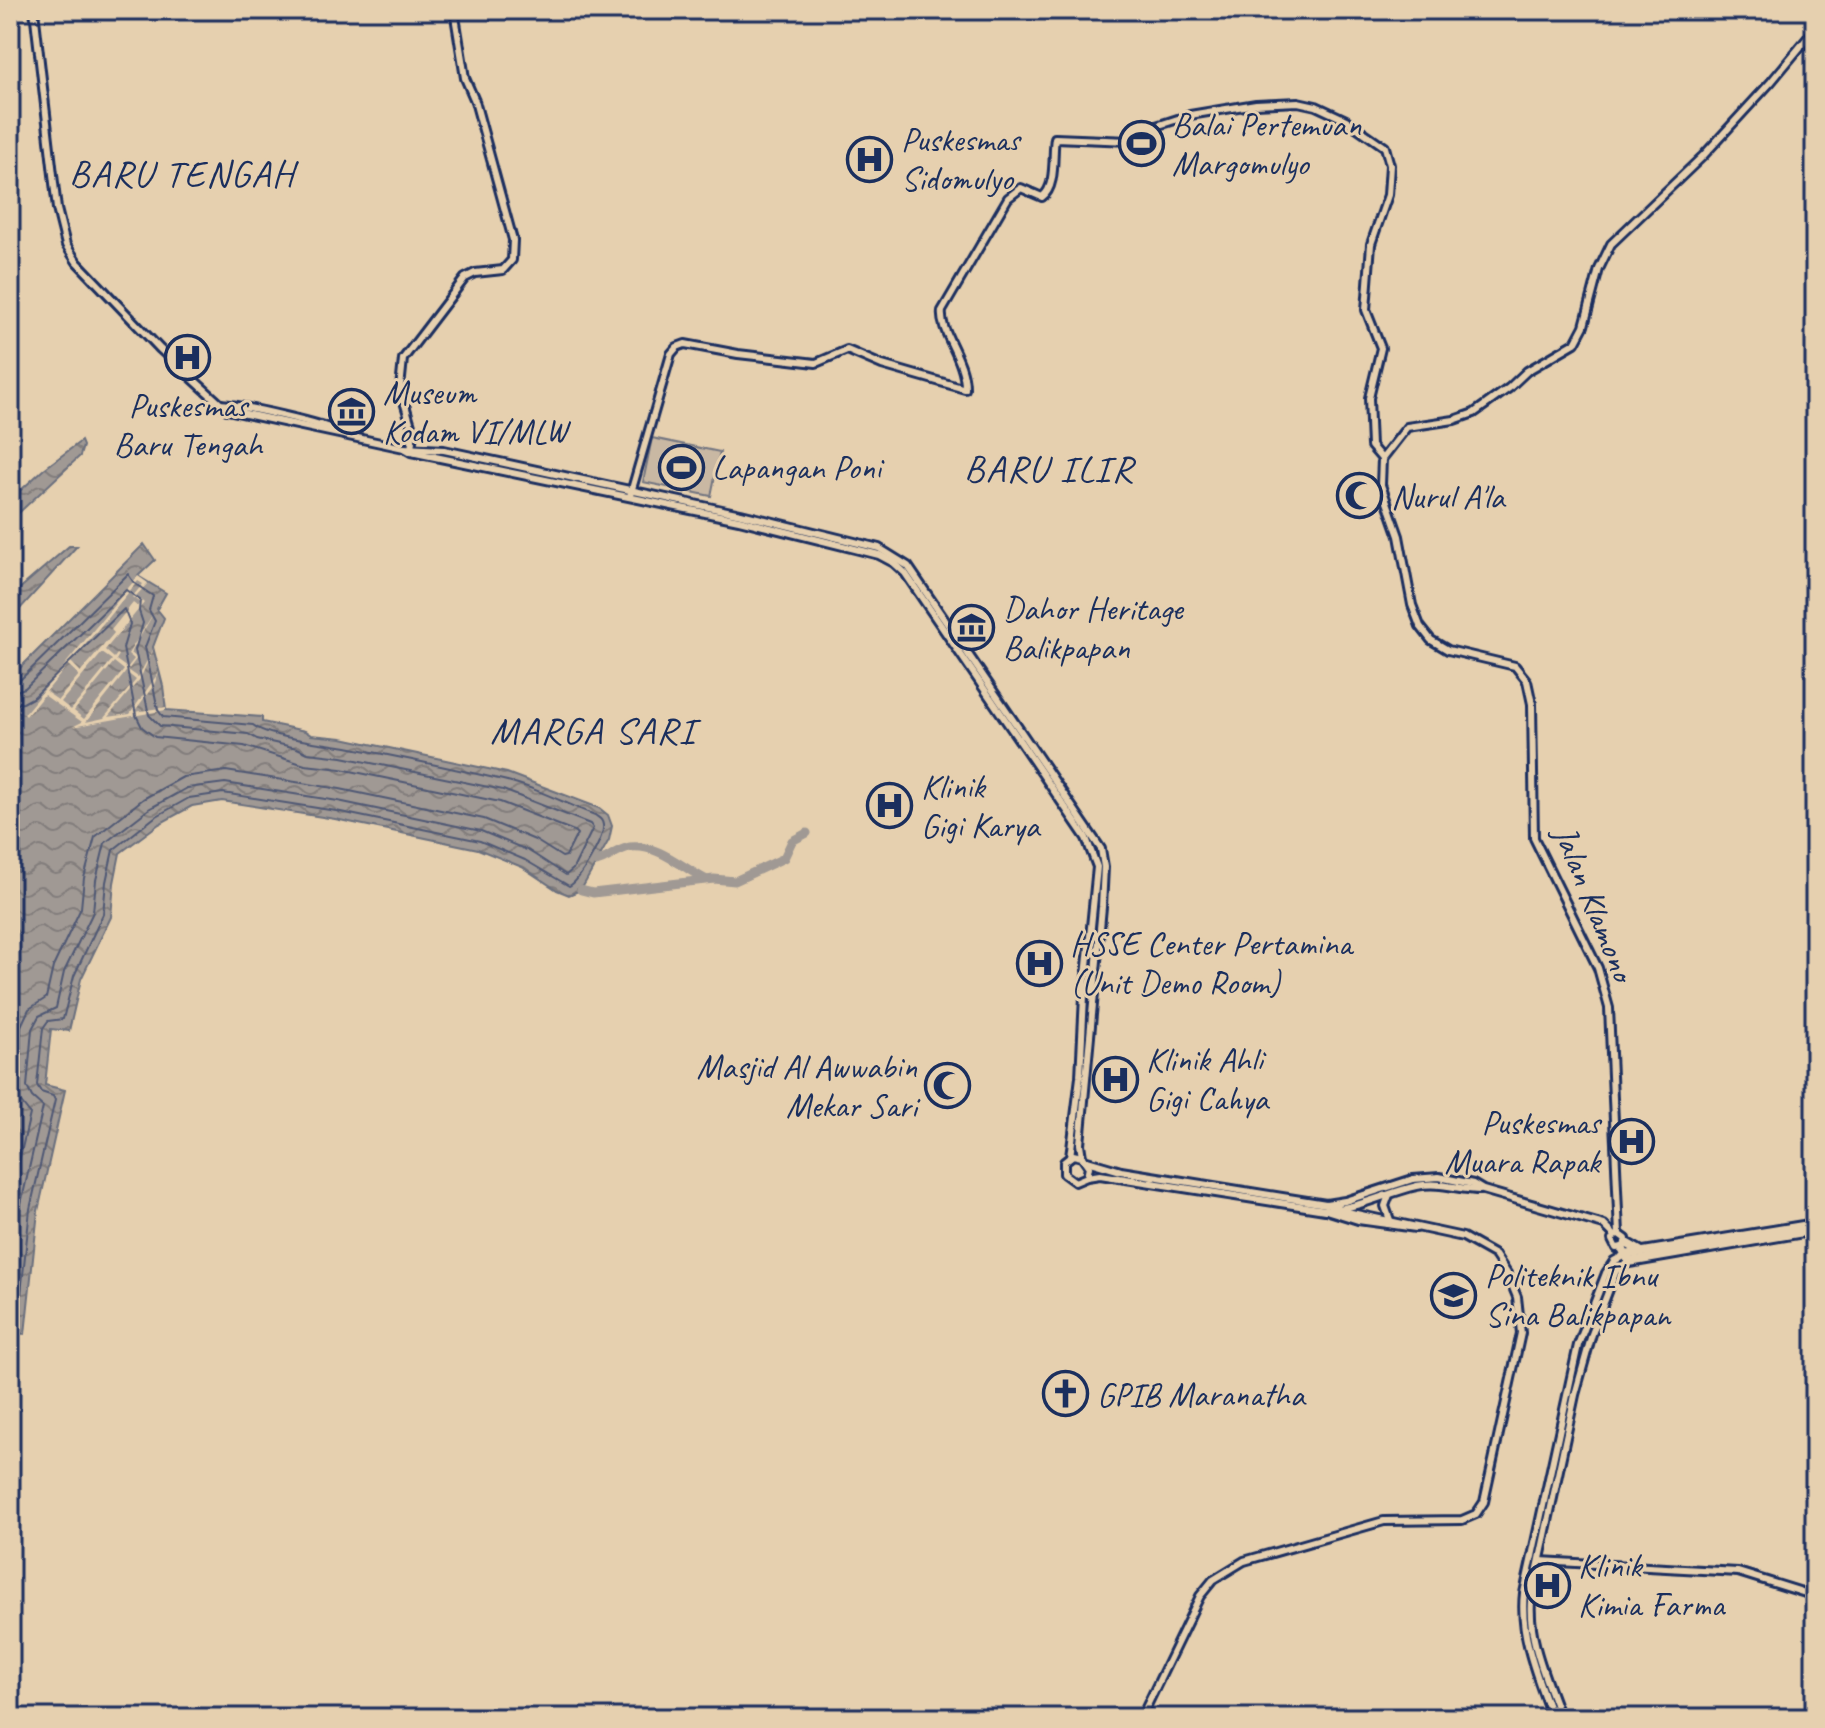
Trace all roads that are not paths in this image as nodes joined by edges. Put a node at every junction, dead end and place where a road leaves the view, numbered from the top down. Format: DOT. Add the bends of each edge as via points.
graph roads {
  1 [pos="34,10"];
  2 [pos="454,10"];
  3 [pos="1815,29"];
  4 [pos="219,404"];
  5 [pos="340,433"];
  6 [pos="412,449"];
  7 [pos="1382,459"];
  8 [pos="631,493"];
  9 [pos="1023,740"];
  10 [pos="1098,906"];
  11 [pos="1070,1157"];
  12 [pos="1085,1159"];
  13 [pos="1087,1177"];
  14 [pos="1483,1190"];
  15 [pos="1389,1195"];
  16 [pos="1256,1196"];
  17 [pos="1327,1207"];
  18 [pos="1338,1209"];
  19 [pos="1390,1220"];
  20 [pos="1815,1227"];
  21 [pos="1419,1228"];
  22 [pos="1615,1237"];
  23 [pos="1626,1252"];
  24 [pos="1609,1266"];
  25 [pos="1540,1561"];
  26 [pos="1815,1596"];
  27 [pos="1141,1718"];
  28 [pos="1552,1718"];
  29 [pos="1560,1718"];
  1 -- 4 [label="main road" via="55,194 66,245 129,318"];
  2 -- 6 [label="main road" via="465,78 513,240 512,260 503,270 465,278 403,359 400,388 413,432"];
  3 -- 7 [label="main road" via="1703,156 1611,244 1575,343 1527,371 1474,413 1407,427"];
  4 -- 5 [label="main road"];
  4 -- 5 [label="main road" via="312,422"];
  5 -- 6 [label="main road"];
  6 -- 8 [label="main road"];
  7 -- 8 [label="main road, Jalan Klamono" via="1371,446 1369,398 1381,348 1366,307 1371,244 1388,195 1389,155 1363,130 1323,109 1304,103 1256,104 1190,115 1144,130 1130,141 1055,138 1047,193 1042,197 1021,188 1008,198 942,311 962,363 965,389 847,350 813,363 677,347"];
  7 -- 22 [label="main road, Jalan Klamono" via="1382,489 1420,626 1448,650 1512,665 1529,685 1533,834 1598,968 1609,1008"];
  8 -- 9 [label="main road" via="859,549 894,563"];
  8 -- 9 [label="main road" via="879,548 906,563"];
  9 -- 10 [label="main road" via="1100,845 1104,867"];
  10 -- 11 [label="main road"];
  10 -- 12 [label="main road" via="1080,1144"];
  11 -- 12 [label="main road"];
  11 -- 13 [label="main road" via="1063,1166 1066,1178 1077,1182"];
  12 -- 13 [label="main road"];
  12 -- 16 [label="main road" via="1121,1171"];
  13 -- 16 [label="main road"];
  14 -- 15 [label="main road" via="1439,1184"];
  14 -- 17 [label="main road" via="1448,1178 1418,1178"];
  14 -- 22 [label="main road" via="1604,1225"];
  15 -- 18 [label="main road"];
  15 -- 19 [label="main road" via="1385,1206"];
  16 -- 17 [label="main road"];
  17 -- 18 [label="main road"];
  17 -- 21 [label="main road" via="1358,1220"];
  18 -- 19 [label="main road"];
  19 -- 21 [label="main road"];
  20 -- 23 [label="highway"];
  20 -- 23 [label="highway"];
  21 -- 27 [label="main road" via="1484,1247 1500,1261 1517,1297 1519,1343 1478,1512 1458,1519 1384,1521 1244,1561 1224,1572 1191,1610"];
  22 -- 23 [label="main road" via="1616,1248"];
  22 -- 23 [label="main road" via="1625,1237"];
  22 -- 24 [label="main road, Jalan Klamono"];
  23 -- 24 [label="main road"];
  23 -- 25 [label="main road" via="1592,1334 1575,1395"];
  24 -- 28 [label="main road, Jalan Klamono" via="1578,1345 1524,1593 1529,1648"];
  25 -- 26 [label="main road" via="1738,1572"];
  25 -- 29 [label="main road" via="1530,1616 1535,1649"];
}
